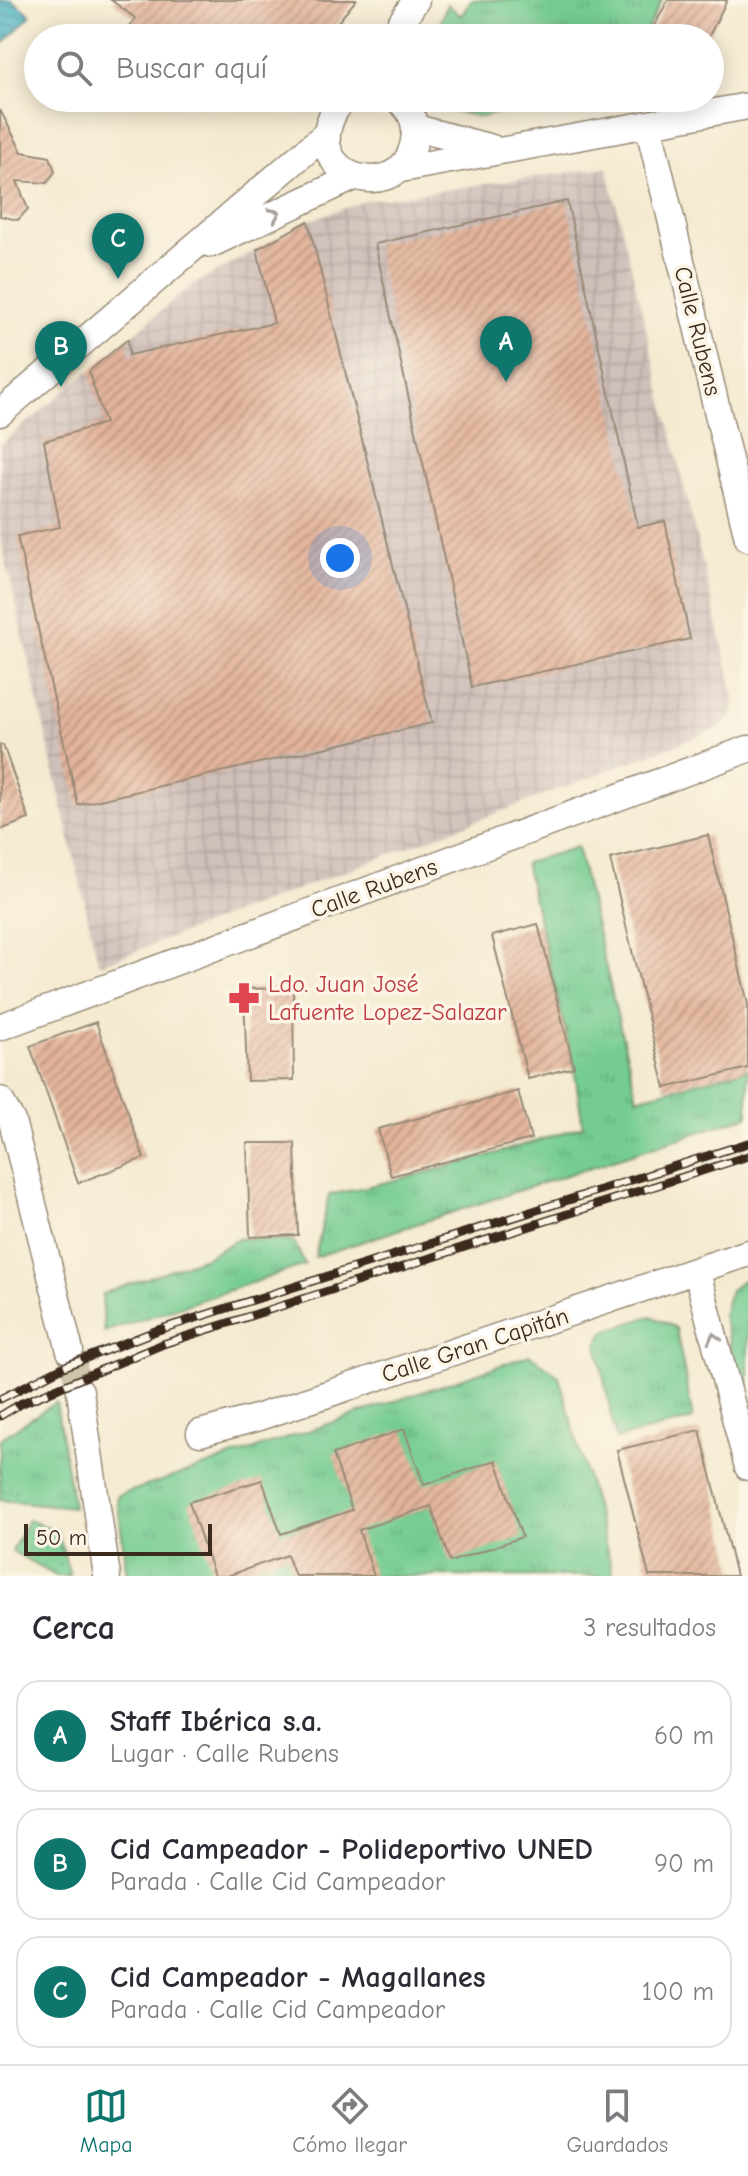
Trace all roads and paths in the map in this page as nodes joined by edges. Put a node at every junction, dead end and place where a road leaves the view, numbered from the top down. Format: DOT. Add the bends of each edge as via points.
graph roads {
  1 [pos="416,2"];
  2 [pos="401,24"];
  3 [pos="410,24"];
  4 [pos="748,106"];
  5 [pos="724,110"];
  6 [pos="334,112"];
  7 [pos="410,112"];
  8 [pos="715,112"];
  9 [pos="648,124"];
  10 [pos="416,128"];
  11 [pos="326,134"];
  12 [pos="500,150"];
  13 [pos="401,169"];
  14 [pos="354,177"];
  15 [pos="179,259"];
  16 [pos="0,413"];
  17 [pos="748,538"];
  18 [pos="748,749"];
  19 [pos="0,1027"];
  20 [pos="0,1100"];
  21 [pos="748,1253"];
  22 [pos="697,1272"];
  23 [pos="70,1351"];
  24 [pos="80,1391"];
  25 [pos="200,1433"];
  26 [pos="748,1467"];
  27 [pos="107,1576"];
  1 -- 2 [label="street"];
  1 -- 3 [label="street"];
  4 -- 5 [label="street"];
  6 -- 11 [label="street"];
  7 -- 10 [label="street"];
  8 -- 9 [label="street"];
  9 -- 12 [label="street"];
  9 -- 17 [label="street, Calle Rubens"];
  10 -- 12 [label="street"];
  10 -- 13 [label="street" via="414,150"];
  11 -- 14 [label="street" via="330,152"];
  11 -- 15 [label="street"];
  12 -- 13 [label="street"];
  13 -- 14 [label="street" via="371,180"];
  15 -- 14 [label="street, one-way"];
  15 -- 16 [label="street"];
  18 -- 19 [label="street, Calle Rubens"];
  20 -- 23 [label="street" via="12,1121"];
  21 -- 22 [label="street, Calle Gran Capitán"];
  22 -- 25 [label="street, Calle Gran Capitán"];
  26 -- 22 [label="street, one-way"];
  24 -- 27 [label="street"];
}
